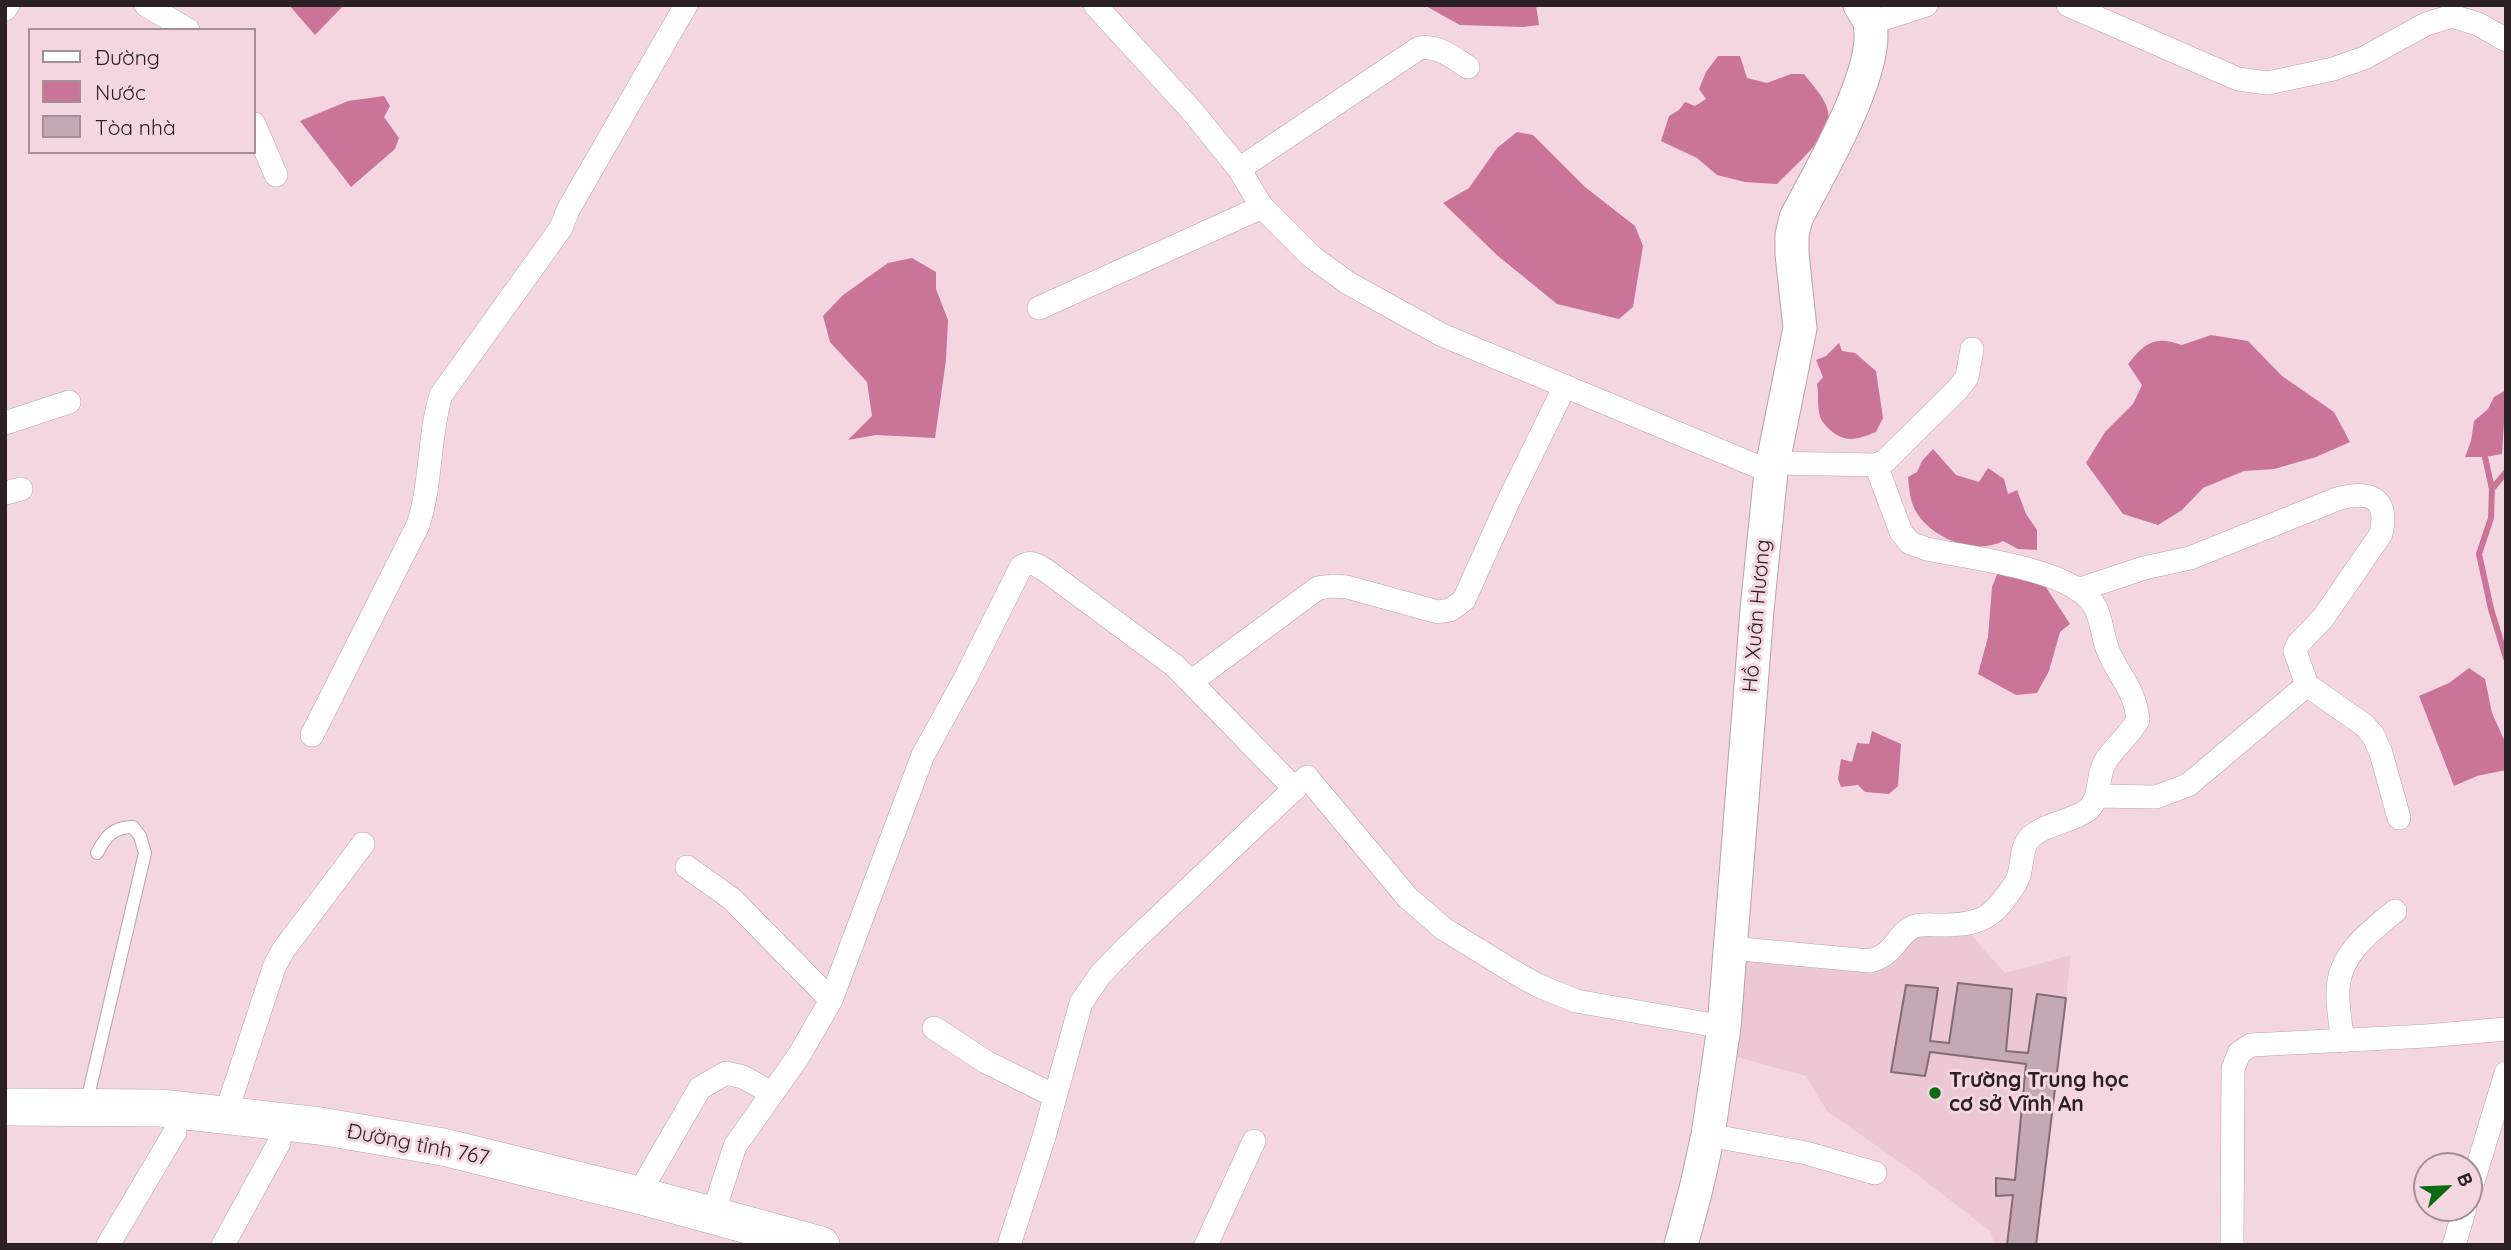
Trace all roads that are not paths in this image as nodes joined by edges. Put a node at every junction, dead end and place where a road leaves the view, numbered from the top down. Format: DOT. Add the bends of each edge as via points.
graph roads {
  1 [pos="146,5"];
  2 [pos="686,5"];
  3 [pos="1094,5"];
  4 [pos="1926,5"];
  5 [pos="2068,5"];
  6 [pos="1865,14"];
  7 [pos="185,28"];
  8 [pos="2506,40"];
  9 [pos="1468,67"];
  10 [pos="256,129"];
  11 [pos="1239,170"];
  12 [pos="276,175"];
  13 [pos="1262,207"];
  14 [pos="1039,308"];
  15 [pos="1972,349"];
  16 [pos="1565,386"];
  17 [pos="69,402"];
  18 [pos="5,423"];
  19 [pos="1876,464"];
  20 [pos="1772,468"];
  21 [pos="2078,590"];
  22 [pos="1192,681"];
  23 [pos="2307,685"];
  24 [pos="313,735"];
  25 [pos="1295,789"];
  26 [pos="2097,796"];
  27 [pos="2399,818"];
  28 [pos="363,844"];
  29 [pos="97,853"];
  30 [pos="687,867"];
  31 [pos="2395,911"];
  32 [pos="1730,948"];
  33 [pos="831,1000"];
  34 [pos="1724,1027"];
  35 [pos="934,1028"];
  36 [pos="2506,1029"];
  37 [pos="2343,1041"];
  38 [pos="2506,1073"];
  39 [pos="772,1093"];
  40 [pos="1055,1096"];
  41 [pos="86,1106"];
  42 [pos="5,1107"];
  43 [pos="226,1113"];
  44 [pos="5,1130"];
  45 [pos="175,1132"];
  46 [pos="1708,1135"];
  47 [pos="1254,1141"];
  48 [pos="279,1143"];
  49 [pos="2482,1152"];
  50 [pos="1875,1173"];
  51 [pos="638,1195"];
  52 [pos="712,1217"];
  53 [pos="2461,1222"];
  54 [pos="108,1245"];
  55 [pos="223,1245"];
  56 [pos="736,1245"];
  57 [pos="821,1245"];
  58 [pos="1009,1245"];
  59 [pos="1206,1245"];
  60 [pos="1681,1245"];
  61 [pos="2232,1245"];
  62 [pos="2454,1245"];
  1 -- 7 [label="street"];
  2 -- 24 [label="street" via="561,228 441,395 418,525"];
  3 -- 11 [label="street" via="1193,112"];
  4 -- 6 [label="street"];
  5 -- 8 [label="street" via="2238,79 2268,83 2364,58 2426,24 2452,16"];
  6 -- 20 [label="street, Hồ Xuân Hương" via="1870,48 1860,92 1796,218 1792,235 1800,328"];
  9 -- 11 [label="street" via="1442,51 1419,48"];
  10 -- 12 [label="street"];
  11 -- 13 [label="street"];
  13 -- 14 [label="street"];
  13 -- 16 [label="street" via="1312,257 1348,283 1442,335"];
  15 -- 19 [label="street" via="1967,377 1958,389 1897,451"];
  16 -- 20 [label="street"];
  16 -- 22 [label="street" via="1464,600 1438,612 1347,587 1318,588"];
  17 -- 18 [label="street"];
  19 -- 20 [label="street"];
  19 -- 21 [label="street" via="1901,532 1910,543 2043,573"];
  20 -- 32 [label="street, Hồ Xuân Hương"];
  21 -- 23 [label="street" via="2190,558 2337,499 2370,496 2380,503 2384,518 2381,534 2323,618 2298,644 2296,660"];
  21 -- 26 [label="street" via="2094,603 2107,648 2131,689 2138,720 2105,763"];
  22 -- 25 [label="street"];
  22 -- 33 [label="street" via="1034,563 1021,567 923,755"];
  23 -- 26 [label="street" via="2188,785 2156,797"];
  23 -- 27 [label="street" via="2373,735"];
  25 -- 34 [label="street" via="1307,777 1408,898 1444,929 1536,985 1576,1001"];
  25 -- 40 [label="street" via="1100,975 1081,1003"];
  26 -- 32 [label="street" via="2089,809 2027,841 2017,882 1987,918 1976,923 1916,926 1884,957 1870,961"];
  28 -- 43 [label="street" via="275,965"];
  29 -- 41 [label="lane" via="108,834 133,827 145,853"];
  30 -- 33 [label="street" via="732,899"];
  31 -- 37 [label="street" via="2346,959 2338,991"];
  32 -- 34 [label="street, Hồ Xuân Hương"];
  33 -- 39 [label="street"];
  34 -- 46 [label="street, Hồ Xuân Hương"];
  35 -- 40 [label="street" via="986,1062"];
  36 -- 37 [label="street"];
  37 -- 61 [label="street" via="2251,1045 2238,1054 2233,1069"];
  38 -- 49 [label="street"];
  39 -- 51 [label="street" via="726,1073 700,1088"];
  39 -- 52 [label="street" via="735,1146"];
  40 -- 58 [label="street"];
  41 -- 42 [label="main road, Đường tỉnh 767"];
  41 -- 43 [label="main road, Đường tỉnh 767"];
  43 -- 51 [label="main road, Đường tỉnh 767" via="443,1147"];
  44 -- 45 [label="main road, Đường tỉnh 767"];
  45 -- 48 [label="main road, Đường tỉnh 767"];
  45 -- 54 [label="street"];
  46 -- 50 [label="street" via="1806,1153"];
  46 -- 60 [label="street, Hồ Xuân Hương"];
  47 -- 59 [label="street"];
  48 -- 55 [label="street"];
  48 -- 56 [label="main road, Đường tỉnh 767" via="470,1173"];
  51 -- 52 [label="main road, Đường tỉnh 767"];
  52 -- 57 [label="main road, Đường tỉnh 767"];
  53 -- 62 [label="street"];
}
